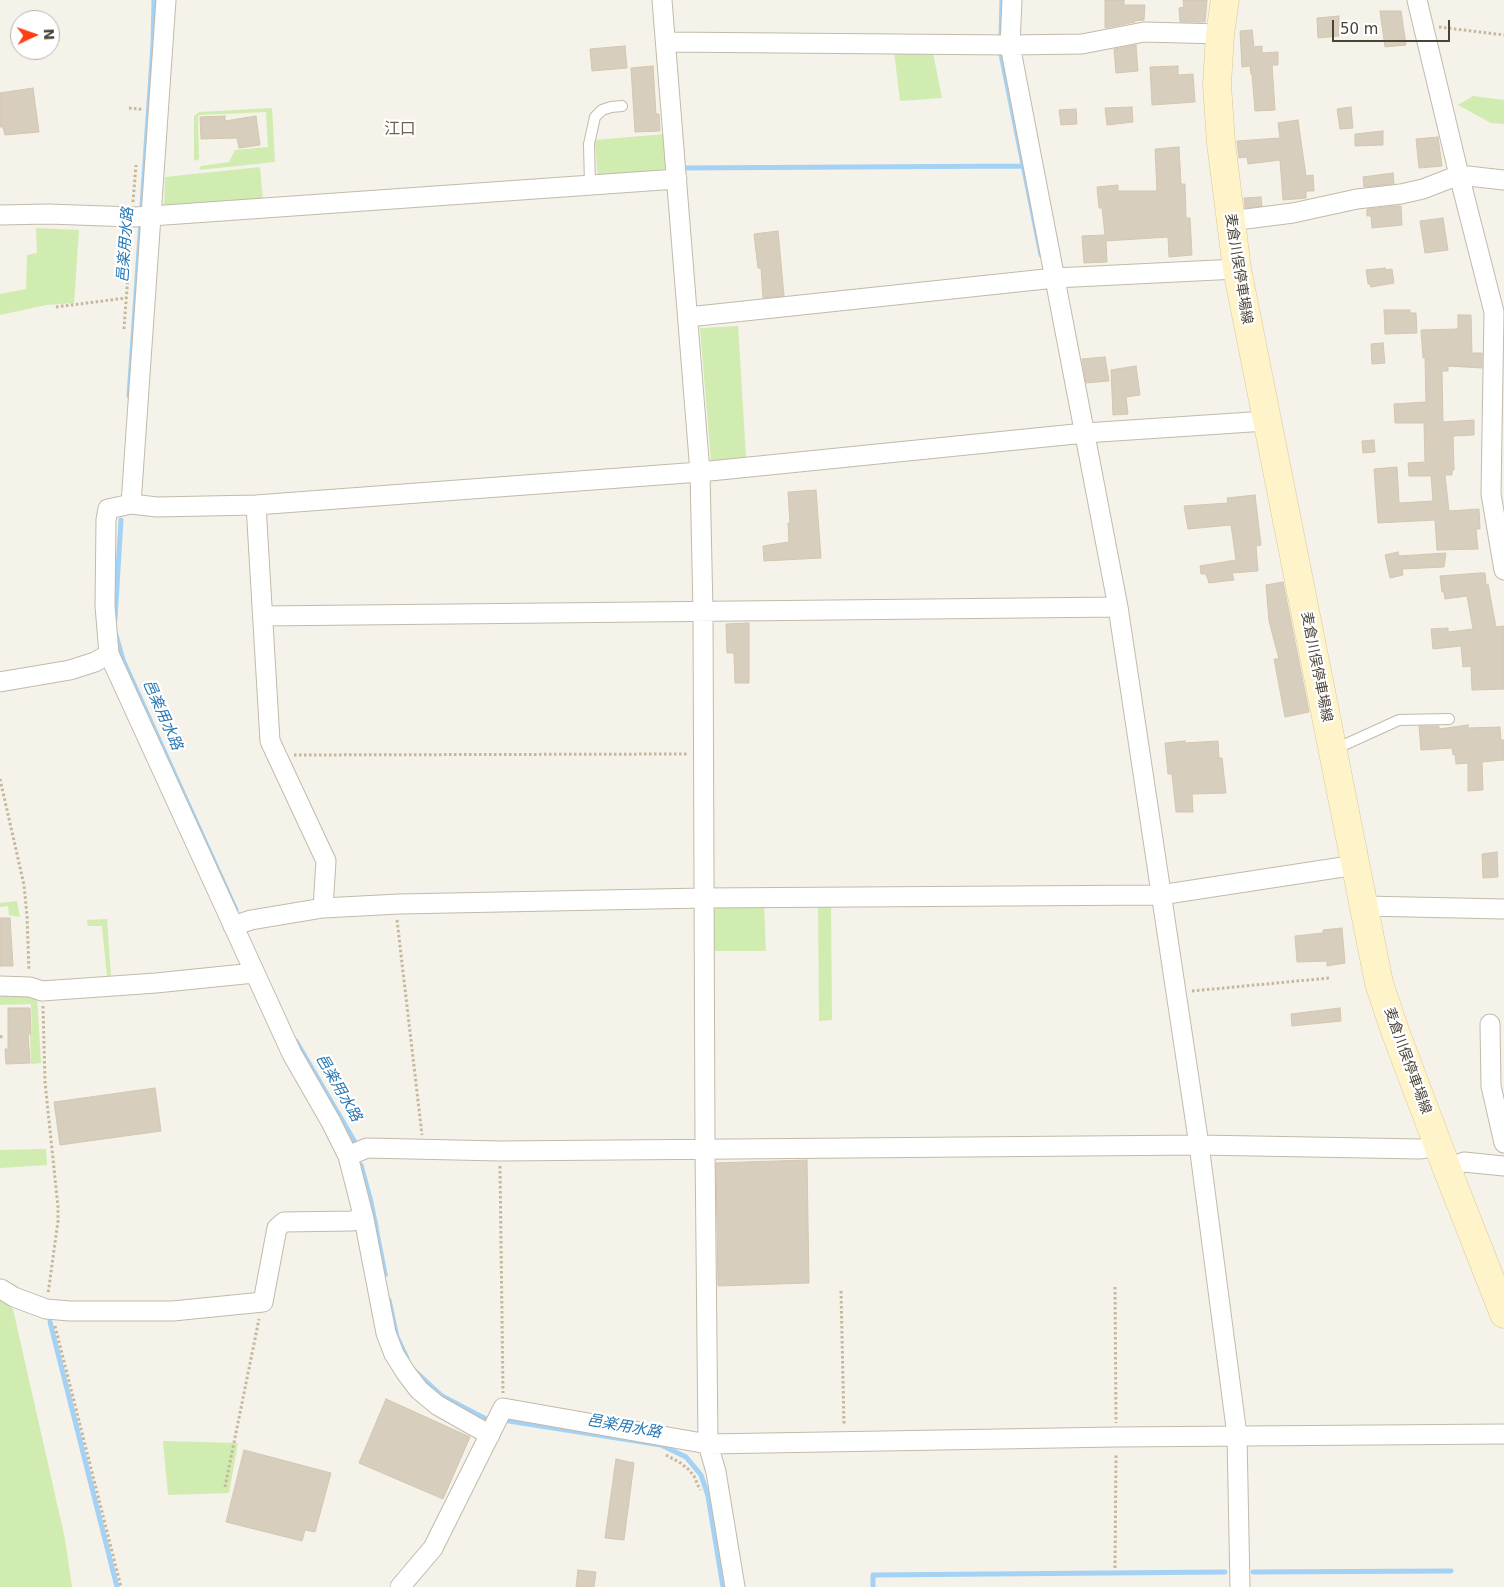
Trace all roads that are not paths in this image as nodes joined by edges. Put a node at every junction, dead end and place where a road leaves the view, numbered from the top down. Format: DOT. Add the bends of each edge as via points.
graph roads {
  1 [pos="166,0"];
  2 [pos="662,0"];
  3 [pos="1012,0"];
  4 [pos="1225,0"];
  5 [pos="1418,0"];
  6 [pos="1220,34"];
  7 [pos="666,42"];
  8 [pos="1010,45"];
  9 [pos="622,106"];
  10 [pos="1459,175"];
  11 [pos="677,179"];
  12 [pos="1504,180"];
  13 [pos="590,185"];
  14 [pos="0,216"];
  15 [pos="141,217"];
  16 [pos="1230,220"];
  17 [pos="1237,269"];
  18 [pos="1055,278"];
  19 [pos="688,317"];
  20 [pos="1266,421"];
  21 [pos="1085,433"];
  22 [pos="700,472"];
  23 [pos="1498,494"];
  24 [pos="131,504"];
  25 [pos="256,505"];
  26 [pos="1504,570"];
  27 [pos="1118,607"];
  28 [pos="703,612"];
  29 [pos="263,616"];
  30 [pos="110,654"];
  31 [pos="0,682"];
  32 [pos="1449,719"];
  33 [pos="1333,748"];
  34 [pos="1356,865"];
  35 [pos="1160,895"];
  36 [pos="704,898"];
  37 [pos="1364,906"];
  38 [pos="324,908"];
  39 [pos="1504,909"];
  40 [pos="233,926"];
  41 [pos="254,973"];
  42 [pos="0,986"];
  43 [pos="1490,1024"];
  44 [pos="1504,1143"];
  45 [pos="1198,1145"];
  46 [pos="705,1148"];
  47 [pos="348,1156"];
  48 [pos="1442,1157"];
  49 [pos="1504,1166"];
  50 [pos="364,1219"];
  51 [pos="1,1289"];
  52 [pos="1504,1314"];
  53 [pos="1504,1434"];
  54 [pos="490,1435"];
  55 [pos="1237,1435"];
  56 [pos="708,1444"];
  57 [pos="400,1587"];
  58 [pos="735,1587"];
  59 [pos="1240,1587"];
  1 -- 15 [label="street"];
  2 -- 7 [label="street"];
  3 -- 8 [label="street"];
  4 -- 6 [label="main road, 麦倉川俣停車場線"];
  5 -- 10 [label="street"];
  6 -- 8 [label="street" via="1144,32 1082,44"];
  6 -- 16 [label="main road, 麦倉川俣停車場線" via="1217,85"];
  7 -- 8 [label="street"];
  7 -- 11 [label="street"];
  8 -- 18 [label="street"];
  9 -- 13 [label="lane" via="602,110 595,117 589,144"];
  10 -- 12 [label="street"];
  10 -- 16 [label="street" via="1401,194"];
  10 -- 23 [label="street" via="1494,312"];
  11 -- 13 [label="street"];
  11 -- 19 [label="street"];
  13 -- 15 [label="street"];
  14 -- 15 [label="street"];
  15 -- 24 [label="street"];
  16 -- 17 [label="main road, 麦倉川俣停車場線"];
  17 -- 18 [label="street"];
  17 -- 20 [label="main road, 麦倉川俣停車場線"];
  18 -- 19 [label="street"];
  18 -- 21 [label="street"];
  19 -- 22 [label="street"];
  20 -- 21 [label="street"];
  20 -- 33 [label="main road, 麦倉川俣停車場線"];
  21 -- 22 [label="street"];
  21 -- 27 [label="street"];
  22 -- 25 [label="street"];
  22 -- 28 [label="street"];
  23 -- 26 [label="street"];
  24 -- 25 [label="street" via="157,507"];
  24 -- 30 [label="street" via="108,509 106,520 105,606"];
  25 -- 29 [label="street"];
  27 -- 28 [label="street"];
  27 -- 35 [label="street"];
  28 -- 29 [label="street"];
  28 -- 36 [label="street"];
  29 -- 38 [label="street" via="270,741 326,861"];
  30 -- 31 [label="street" via="70,670"];
  30 -- 40 [label="street"];
  32 -- 33 [label="lane" via="1399,720"];
  33 -- 34 [label="main road, 麦倉川俣停車場線"];
  34 -- 35 [label="street"];
  34 -- 37 [label="main road, 麦倉川俣停車場線"];
  35 -- 36 [label="street"];
  35 -- 45 [label="street"];
  36 -- 38 [label="street"];
  36 -- 46 [label="street"];
  37 -- 39 [label="street"];
  37 -- 48 [label="main road, 麦倉川俣停車場線" via="1394,1031"];
  38 -- 40 [label="street" via="250,920"];
  40 -- 41 [label="street"];
  41 -- 42 [label="street" via="156,983 36,989"];
  41 -- 47 [label="street" via="292,1054"];
  43 -- 44 [label="street" via="1491,1086"];
  45 -- 46 [label="street"];
  45 -- 48 [label="street" via="1421,1149"];
  45 -- 55 [label="street"];
  46 -- 47 [label="street" via="500,1151 367,1148"];
  46 -- 56 [label="street"];
  47 -- 50 [label="street"];
  48 -- 49 [label="street"];
  48 -- 52 [label="main road, 麦倉川俣停車場線"];
  50 -- 51 [label="street" via="284,1222 278,1228 263,1302 174,1311 70,1311 49,1309"];
  50 -- 54 [label="street" via="386,1333 394,1354 419,1390 437,1405"];
  53 -- 55 [label="street"];
  54 -- 56 [label="street" via="503,1408"];
  54 -- 57 [label="street" via="433,1548"];
  55 -- 56 [label="street"];
  55 -- 59 [label="street"];
  56 -- 58 [label="street" via="716,1472"];
}
